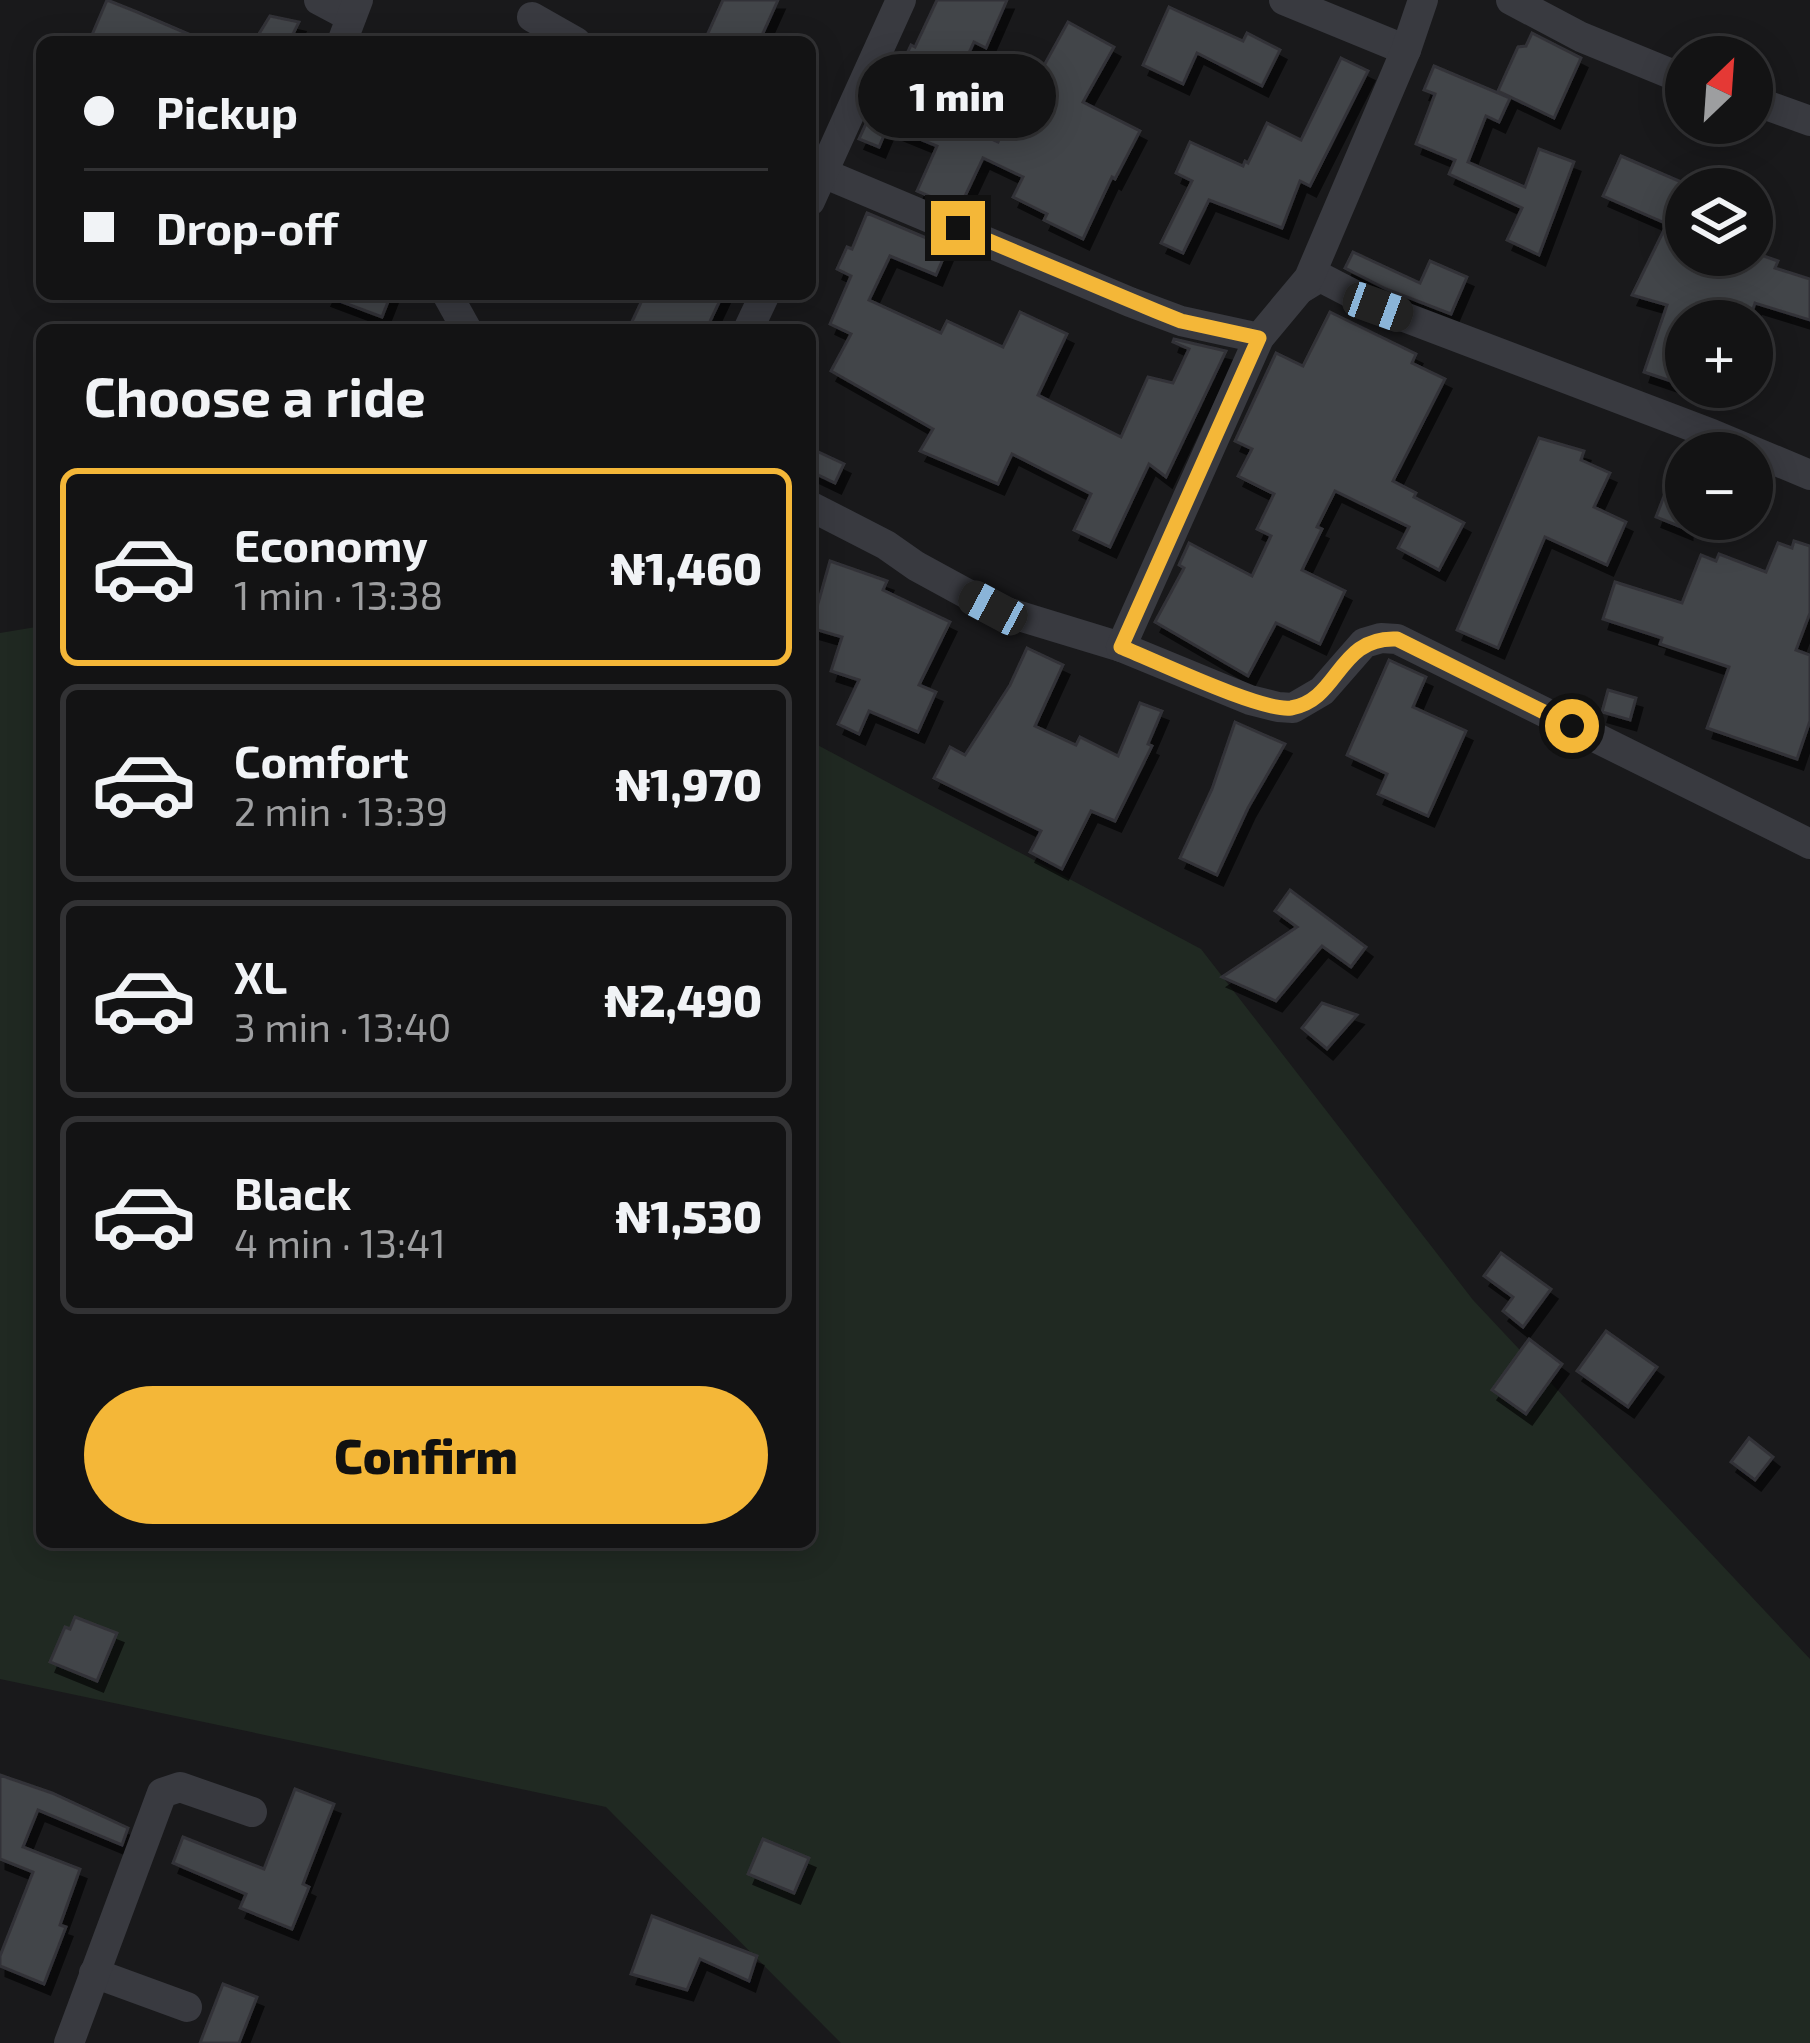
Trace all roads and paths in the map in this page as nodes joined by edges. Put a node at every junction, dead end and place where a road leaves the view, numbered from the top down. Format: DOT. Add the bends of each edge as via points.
graph roads {
  1 [pos="319,0"];
  2 [pos="901,0"];
  3 [pos="1284,0"];
  4 [pos="1423,0"];
  5 [pos="1511,0"];
  6 [pos="532,17"];
  7 [pos="351,20"];
  8 [pos="565,36"];
  9 [pos="1406,50"];
  10 [pos="1665,71"];
  11 [pos="1773,108"];
  12 [pos="1810,121"];
  13 [pos="820,165"];
  14 [pos="1302,288"];
  15 [pos="1259,338"];
  16 [pos="1810,475"];
  17 [pos="816,509"];
  18 [pos="1121,647"];
  19 [pos="1810,844"];
  20 [pos="252,1812"];
  21 [pos="94,1973"];
  22 [pos="187,2007"];
  23 [pos="69,2043"];
  1 -- 7 [label="street"];
  2 -- 13 [label="street"];
  3 -- 9 [label="street"];
  4 -- 9 [label="street"];
  5 -- 10 [label="street"];
  6 -- 8 [label="street"];
  9 -- 14 [label="street"];
  11 -- 12 [label="street"];
  13 -- 15 [label="street" via="1130,302"];
  14 -- 15 [label="street"];
  14 -- 16 [label="street" via="1320,277 1378,307"];
  15 -- 18 [label="street"];
  17 -- 18 [label="street" via="993,608"];
  18 -- 19 [label="street" via="1250,700 1293,708 1322,691 1364,643 1397,639"];
  20 -- 21 [label="street" via="180,1787 161,1793"];
  21 -- 22 [label="street"];
  21 -- 23 [label="street"];
}
